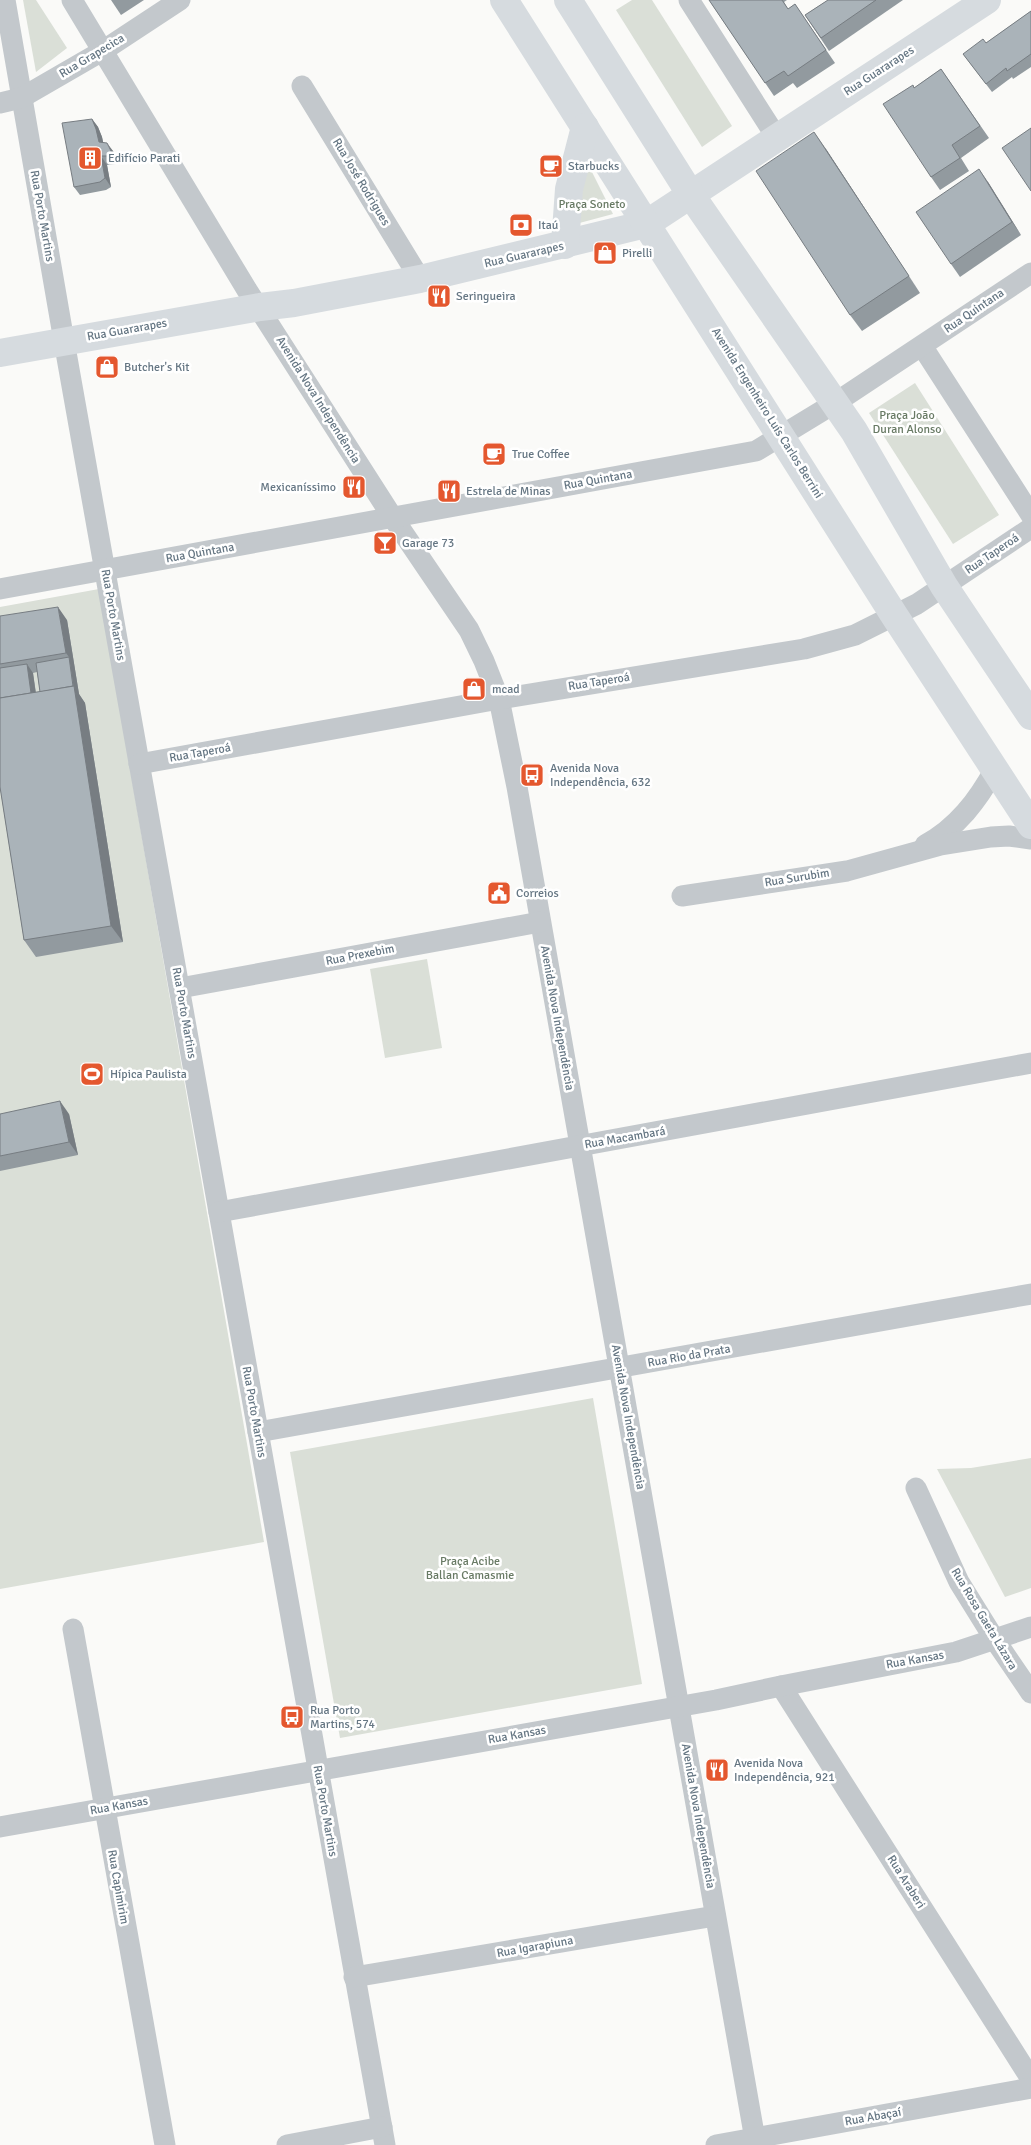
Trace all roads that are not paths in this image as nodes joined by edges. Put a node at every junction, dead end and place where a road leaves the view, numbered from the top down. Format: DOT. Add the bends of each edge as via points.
graph roads {
  1 [pos="5,0"];
  2 [pos="72,0"];
  3 [pos="180,0"];
  4 [pos="504,0"];
  5 [pos="689,0"];
  6 [pos="987,0"];
  7 [pos="574,2"];
  8 [pos="104,50"];
  9 [pos="302,86"];
  10 [pos="21,98"];
  11 [pos="0,103"];
  12 [pos="585,126"];
  13 [pos="777,138"];
  14 [pos="691,195"];
  15 [pos="646,224"];
  16 [pos="565,245"];
  17 [pos="1031,273"];
  18 [pos="420,279"];
  19 [pos="260,307"];
  20 [pos="64,341"];
  21 [pos="922,346"];
  22 [pos="0,353"];
  23 [pos="836,403"];
  24 [pos="781,438"];
  25 [pos="1031,515"];
  26 [pos="393,518"];
  27 [pos="1031,528"];
  28 [pos="104,570"];
  29 [pos="944,586"];
  30 [pos="0,589"];
  31 [pos="894,615"];
  32 [pos="499,698"];
  33 [pos="1031,716"];
  34 [pos="139,764"];
  35 [pos="995,769"];
  36 [pos="1031,825"];
  37 [pos="1031,839"];
  38 [pos="910,852"];
  39 [pos="682,896"];
  40 [pos="540,922"];
  41 [pos="180,988"];
  42 [pos="1031,1063"];
  43 [pos="580,1146"];
  44 [pos="220,1212"];
  45 [pos="1031,1294"];
  46 [pos="620,1368"];
  47 [pos="258,1432"];
  48 [pos="916,1488"];
  49 [pos="1031,1627"];
  50 [pos="73,1629"];
  51 [pos="995,1640"];
  52 [pos="782,1686"];
  53 [pos="1031,1693"];
  54 [pos="678,1706"];
  55 [pos="318,1771"];
  56 [pos="104,1809"];
  57 [pos="0,1827"];
  58 [pos="716,1916"];
  59 [pos="354,1977"];
  60 [pos="1031,2079"];
  61 [pos="1031,2088"];
  62 [pos="384,2136"];
  63 [pos="755,2142"];
  64 [pos="165,2145"];
  65 [pos="287,2145"];
  66 [pos="716,2145"];
  1 -- 10 [label="street, Rua Porto Martins"];
  2 -- 8 [label="street, Avenida Nova Independência"];
  3 -- 8 [label="street, Rua Grapecica"];
  4 -- 12 [label="main road, Avenida Engenheiro Luís Carlos Berrini"];
  5 -- 13 [label="street"];
  6 -- 13 [label="main road, Rua Guararapes"];
  7 -- 14 [label="main road"];
  8 -- 10 [label="street, Rua Grapecica"];
  8 -- 19 [label="street, Avenida Nova Independência"];
  9 -- 18 [label="street, Rua José Rodrigues"];
  10 -- 11 [label="street, Rua Grapecica"];
  10 -- 20 [label="street, Rua Porto Martins"];
  12 -- 15 [label="main road, Avenida Engenheiro Luís Carlos Berrini"];
  12 -- 16 [label="main road" via="569,189"];
  13 -- 14 [label="main road, Rua Guararapes"];
  14 -- 15 [label="main road, Rua Guararapes"];
  14 -- 23 [label="main road"];
  15 -- 16 [label="main road, Rua Guararapes"];
  15 -- 24 [label="main road, Avenida Engenheiro Luís Carlos Berrini"];
  16 -- 18 [label="main road, Rua Guararapes"];
  17 -- 21 [label="street, Rua Quintana"];
  18 -- 19 [label="main road, Rua Guararapes"];
  19 -- 20 [label="main road, Rua Guararapes"];
  19 -- 26 [label="street, Avenida Nova Independência"];
  20 -- 22 [label="main road, Rua Guararapes"];
  20 -- 28 [label="street, Rua Porto Martins"];
  21 -- 23 [label="street, Rua Quintana"];
  21 -- 25 [label="street"];
  23 -- 24 [label="street, Rua Quintana"];
  23 -- 29 [label="main road"];
  24 -- 26 [label="street, Rua Quintana" via="756,451"];
  24 -- 31 [label="main road, Avenida Engenheiro Luís Carlos Berrini"];
  26 -- 28 [label="street, Rua Quintana"];
  26 -- 32 [label="street, Avenida Nova Independência" via="469,630"];
  27 -- 29 [label="street, Rua Taperoá"];
  28 -- 30 [label="street, Rua Quintana"];
  28 -- 34 [label="street, Rua Porto Martins"];
  29 -- 31 [label="street, Rua Taperoá"];
  29 -- 33 [label="main road"];
  31 -- 32 [label="street, Rua Taperoá" via="856,635 804,649"];
  31 -- 35 [label="main road, Avenida Engenheiro Luís Carlos Berrini"];
  32 -- 34 [label="street, Rua Taperoá"];
  32 -- 40 [label="street, Avenida Nova Independência"];
  34 -- 41 [label="street, Rua Porto Martins"];
  35 -- 36 [label="main road, Avenida Engenheiro Luís Carlos Berrini"];
  35 -- 38 [label="street, Rua Surubim" via="960,819 945,832"];
  37 -- 38 [label="street, Rua Surubim" via="991,837"];
  38 -- 39 [label="street, Rua Surubim" via="847,871"];
  40 -- 41 [label="street, Rua Prexebim"];
  40 -- 43 [label="street, Avenida Nova Independência"];
  41 -- 44 [label="street, Rua Porto Martins"];
  42 -- 43 [label="street, Rua Macambará"];
  43 -- 44 [label="street, Rua Macambará"];
  43 -- 46 [label="street, Avenida Nova Independência"];
  44 -- 47 [label="street, Rua Porto Martins"];
  45 -- 46 [label="street, Rua Rio da Prata"];
  46 -- 47 [label="street, Rua Rio da Prata"];
  46 -- 54 [label="street, Avenida Nova Independência"];
  47 -- 55 [label="street, Rua Porto Martins"];
  48 -- 51 [label="street, Rua Rosa Gaeta Lázara" via="959,1582"];
  49 -- 51 [label="street, Rua Kansas"];
  50 -- 56 [label="street, Rua Capimirim"];
  51 -- 52 [label="street, Rua Kansas" via="956,1652"];
  51 -- 53 [label="street, Rua Rosa Gaeta Lázara"];
  52 -- 54 [label="street, Rua Kansas"];
  52 -- 60 [label="street, Rua Araberi"];
  54 -- 55 [label="street, Rua Kansas"];
  54 -- 58 [label="street, Avenida Nova Independência"];
  55 -- 56 [label="street, Rua Kansas"];
  55 -- 59 [label="street, Rua Porto Martins"];
  56 -- 57 [label="street, Rua Kansas"];
  56 -- 64 [label="street, Rua Capimirim"];
  58 -- 59 [label="street, Rua Igarapiuna"];
  58 -- 63 [label="street, Avenida Nova Independência"];
  59 -- 62 [label="street, Rua Porto Martins"];
  61 -- 63 [label="street, Rua Abaçaí"];
  62 -- 65 [label="street"];
  63 -- 66 [label="street, Rua Abaçaí"];
}
